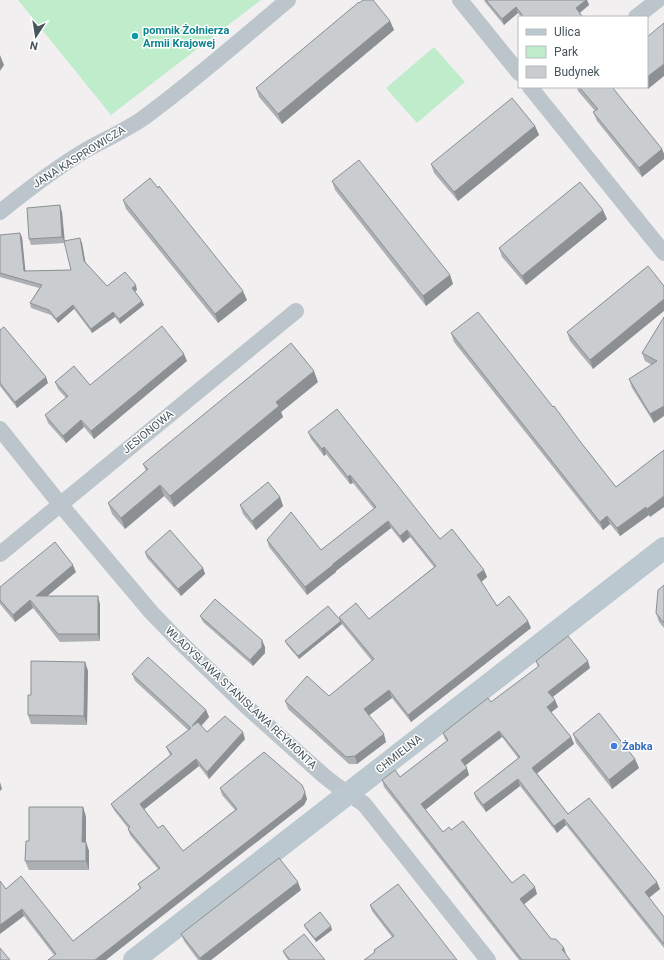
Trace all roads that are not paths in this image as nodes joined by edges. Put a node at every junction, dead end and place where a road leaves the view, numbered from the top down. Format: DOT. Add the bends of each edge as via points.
graph roads {
  1 [pos="288,0"];
  2 [pos="460,0"];
  3 [pos="658,0"];
  4 [pos="637,16"];
  5 [pos="518,72"];
  6 [pos="538,90"];
  7 [pos="0,212"];
  8 [pos="664,253"];
  9 [pos="296,311"];
  10 [pos="0,429"];
  11 [pos="60,504"];
  12 [pos="664,548"];
  13 [pos="0,554"];
  14 [pos="349,793"];
  15 [pos="134,960"];
  16 [pos="488,960"];
  1 -- 7 [label="street, JANA KASPROWICZA" via="211,65 140,119 53,171"];
  2 -- 5 [label="street"];
  3 -- 4 [label="street"];
  6 -- 8 [label="street"];
  9 -- 11 [label="street, JESIONOWA"];
  10 -- 11 [label="street, WŁADYSŁAWA STANISŁAWA REYMONTA"];
  11 -- 13 [label="street, JESIONOWA"];
  11 -- 14 [label="street, WŁADYSŁAWA STANISŁAWA REYMONTA" via="177,639 323,776"];
  12 -- 14 [label="street, CHMIELNA"];
  14 -- 15 [label="street, CHMIELNA"];
  14 -- 16 [label="street, WŁADYSŁAWA STANISŁAWA REYMONTA" via="364,804"];
}
